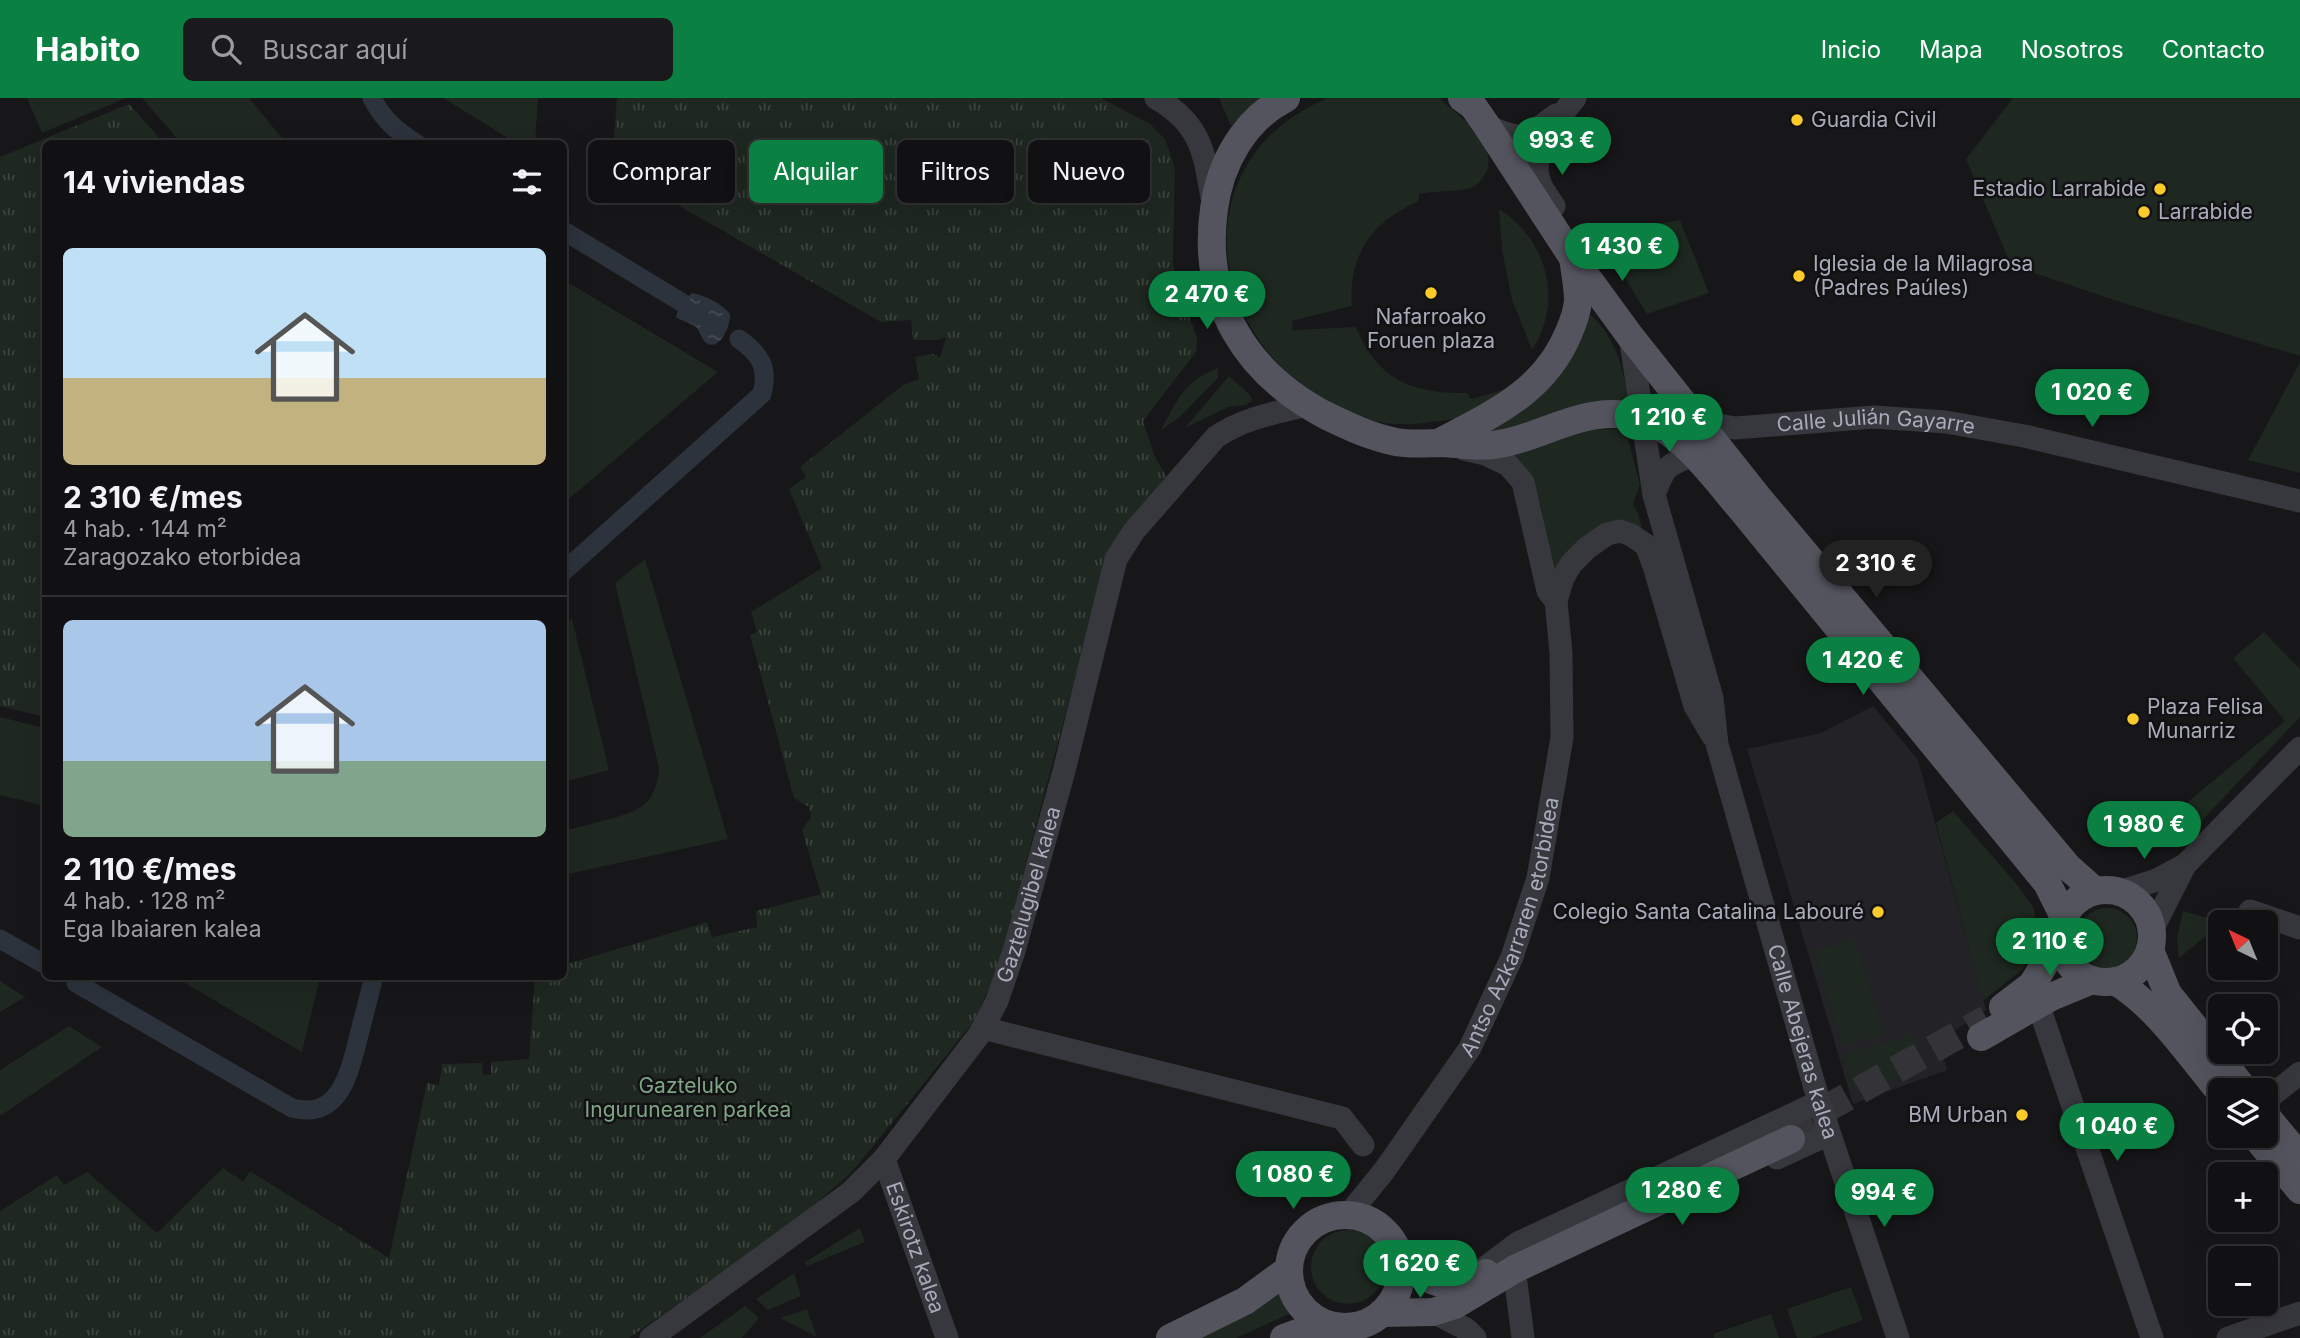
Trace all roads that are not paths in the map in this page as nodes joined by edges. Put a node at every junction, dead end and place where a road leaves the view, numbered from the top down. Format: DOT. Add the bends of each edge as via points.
graph roads {
  1 [pos="1156,98"];
  2 [pos="1286,98"];
  3 [pos="1572,101"];
  4 [pos="1472,107"];
  5 [pos="1214,206"];
  6 [pos="1558,235"];
  7 [pos="1573,258"];
  8 [pos="1630,336"];
  9 [pos="1307,405"];
  10 [pos="1644,419"];
  11 [pos="1697,421"];
  12 [pos="1438,443"];
  13 [pos="1695,455"];
  14 [pos="1654,495"];
  15 [pos="2300,501"];
  16 [pos="1607,534"];
  17 [pos="1556,601"];
  18 [pos="1717,744"];
  19 [pos="2300,748"];
  20 [pos="2185,866"];
  21 [pos="2107,892"];
  22 [pos="2278,921"];
  23 [pos="2062,927"];
  24 [pos="2300,928"];
  25 [pos="2151,940"];
  26 [pos="2103,981"];
  27 [pos="2038,1004"];
  28 [pos="983,1028"];
  29 [pos="2300,1073"];
  30 [pos="2208,1078"];
  31 [pos="2235,1078"];
  32 [pos="2278,1090"];
  33 [pos="1819,1102"];
  34 [pos="2278,1130"];
  35 [pos="1829,1134"];
  36 [pos="1788,1135"];
  37 [pos="1363,1145"];
  38 [pos="2265,1148"];
  39 [pos="2300,1157"];
  40 [pos="884,1158"];
  41 [pos="2300,1190"];
  42 [pos="1349,1214"];
  43 [pos="1401,1264"];
  44 [pos="1289,1269"];
  45 [pos="1516,1283"];
  46 [pos="1466,1291"];
  47 [pos="1433,1312"];
  48 [pos="1382,1313"];
  49 [pos="2300,1313"];
  50 [pos="1323,1324"];
  51 [pos="650,1338"];
  52 [pos="947,1338"];
  53 [pos="1170,1338"];
  54 [pos="1284,1338"];
  55 [pos="1475,1338"];
  56 [pos="1523,1338"];
  57 [pos="1898,1338"];
  58 [pos="2152,1338"];
  59 [pos="2228,1338"];
  1 -- 5 [label="street" via="1177,110 1194,130"];
  2 -- 5 [label="main road" via="1258,118 1240,140 1222,170"];
  3 -- 4 [label="street" via="1531,134 1513,137"];
  3 -- 6 [label="street" via="1538,159 1538,177 1561,218"];
  4 -- 6 [label="main road"];
  5 -- 9 [label="main road" via="1212,258 1229,320 1266,374"];
  6 -- 7 [label="main road"];
  7 -- 8 [label="main road"];
  7 -- 12 [label="main road" via="1578,303 1556,358 1544,375 1522,396"];
  8 -- 10 [label="street, Calle Abejeras kalea"];
  8 -- 11 [label="main road"];
  9 -- 12 [label="main road" via="1359,432 1399,443"];
  9 -- 28 [label="street, Gaztelugibel kalea" via="1232,426 1216,437 1134,531 1116,559 1014,951"];
  10 -- 12 [label="main road" via="1601,414 1491,446"];
  10 -- 13 [label="main road"];
  10 -- 14 [label="street, Calle Abejeras kalea"];
  11 -- 15 [label="street, Calle Julián Gayarre" via="1735,428 1874,417 1946,422"];
  11 -- 21 [label="main road" via="2068,867"];
  12 -- 17 [label="street, Antso Azkarraren etorbidea" via="1485,454 1508,465 1523,482 1548,592"];
  13 -- 14 [label="street" via="1662,472"];
  13 -- 23 [label="main road" via="2047,883"];
  14 -- 18 [label="street, Calle Abejeras kalea" via="1712,698"];
  16 -- 17 [label="street, Antso Azkarraren etorbidea" via="1570,564"];
  16 -- 18 [label="street, Calle Abejeras kalea" via="1620,531 1646,545 1695,706"];
  17 -- 42 [label="street, Antso Azkarraren etorbidea" via="1562,737 1538,878 1512,957 1470,1048"];
  18 -- 33 [label="street, Calle Abejeras kalea"];
  19 -- 20 [label="street"];
  20 -- 21 [label="street" via="2157,880"];
  20 -- 25 [label="street"];
  21 -- 23 [label="main road" via="2077,901"];
  21 -- 25 [label="main road" via="2131,897 2141,906 2148,917"];
  22 -- 24 [label="street"];
  23 -- 26 [label="main road" via="2062,949 2073,968"];
  23 -- 27 [label="main road" via="2032,985 1984,1028"];
  25 -- 26 [label="main road" via="2137,971"];
  25 -- 31 [label="main road" via="2168,994"];
  26 -- 27 [label="main road"];
  26 -- 30 [label="main road" via="2131,991"];
  27 -- 58 [label="street"];
  28 -- 37 [label="street" via="1342,1118"];
  28 -- 40 [label="street, Gaztelugibel kalea"];
  29 -- 32 [label="street"];
  33 -- 35 [label="street, Calle Abejeras kalea"];
  33 -- 46 [label="street" via="1518,1243"];
  34 -- 39 [label="main road"];
  35 -- 45 [label="street"];
  35 -- 57 [label="street, Calle Abejeras kalea"];
  36 -- 46 [label="main road"];
  38 -- 41 [label="main road"];
  40 -- 51 [label="street, Gaztelugibel kalea" via="851,1192"];
  40 -- 52 [label="street, Eskirotz kalea"];
  42 -- 43 [label="main road" via="1376,1224 1393,1240"];
  42 -- 44 [label="main road" via="1316,1223 1296,1243"];
  43 -- 46 [label="main road" via="1440,1285"];
  43 -- 48 [label="main road" via="1399,1289"];
  44 -- 50 [label="main road" via="1296,1298"];
  44 -- 53 [label="main road" via="1245,1301"];
  45 -- 46 [label="street"];
  45 -- 56 [label="street"];
  46 -- 47 [label="main road"];
  47 -- 48 [label="main road"];
  47 -- 55 [label="street"];
  48 -- 50 [label="main road" via="1354,1326"];
  49 -- 59 [label="street"];
  50 -- 54 [label="main road"];
}
